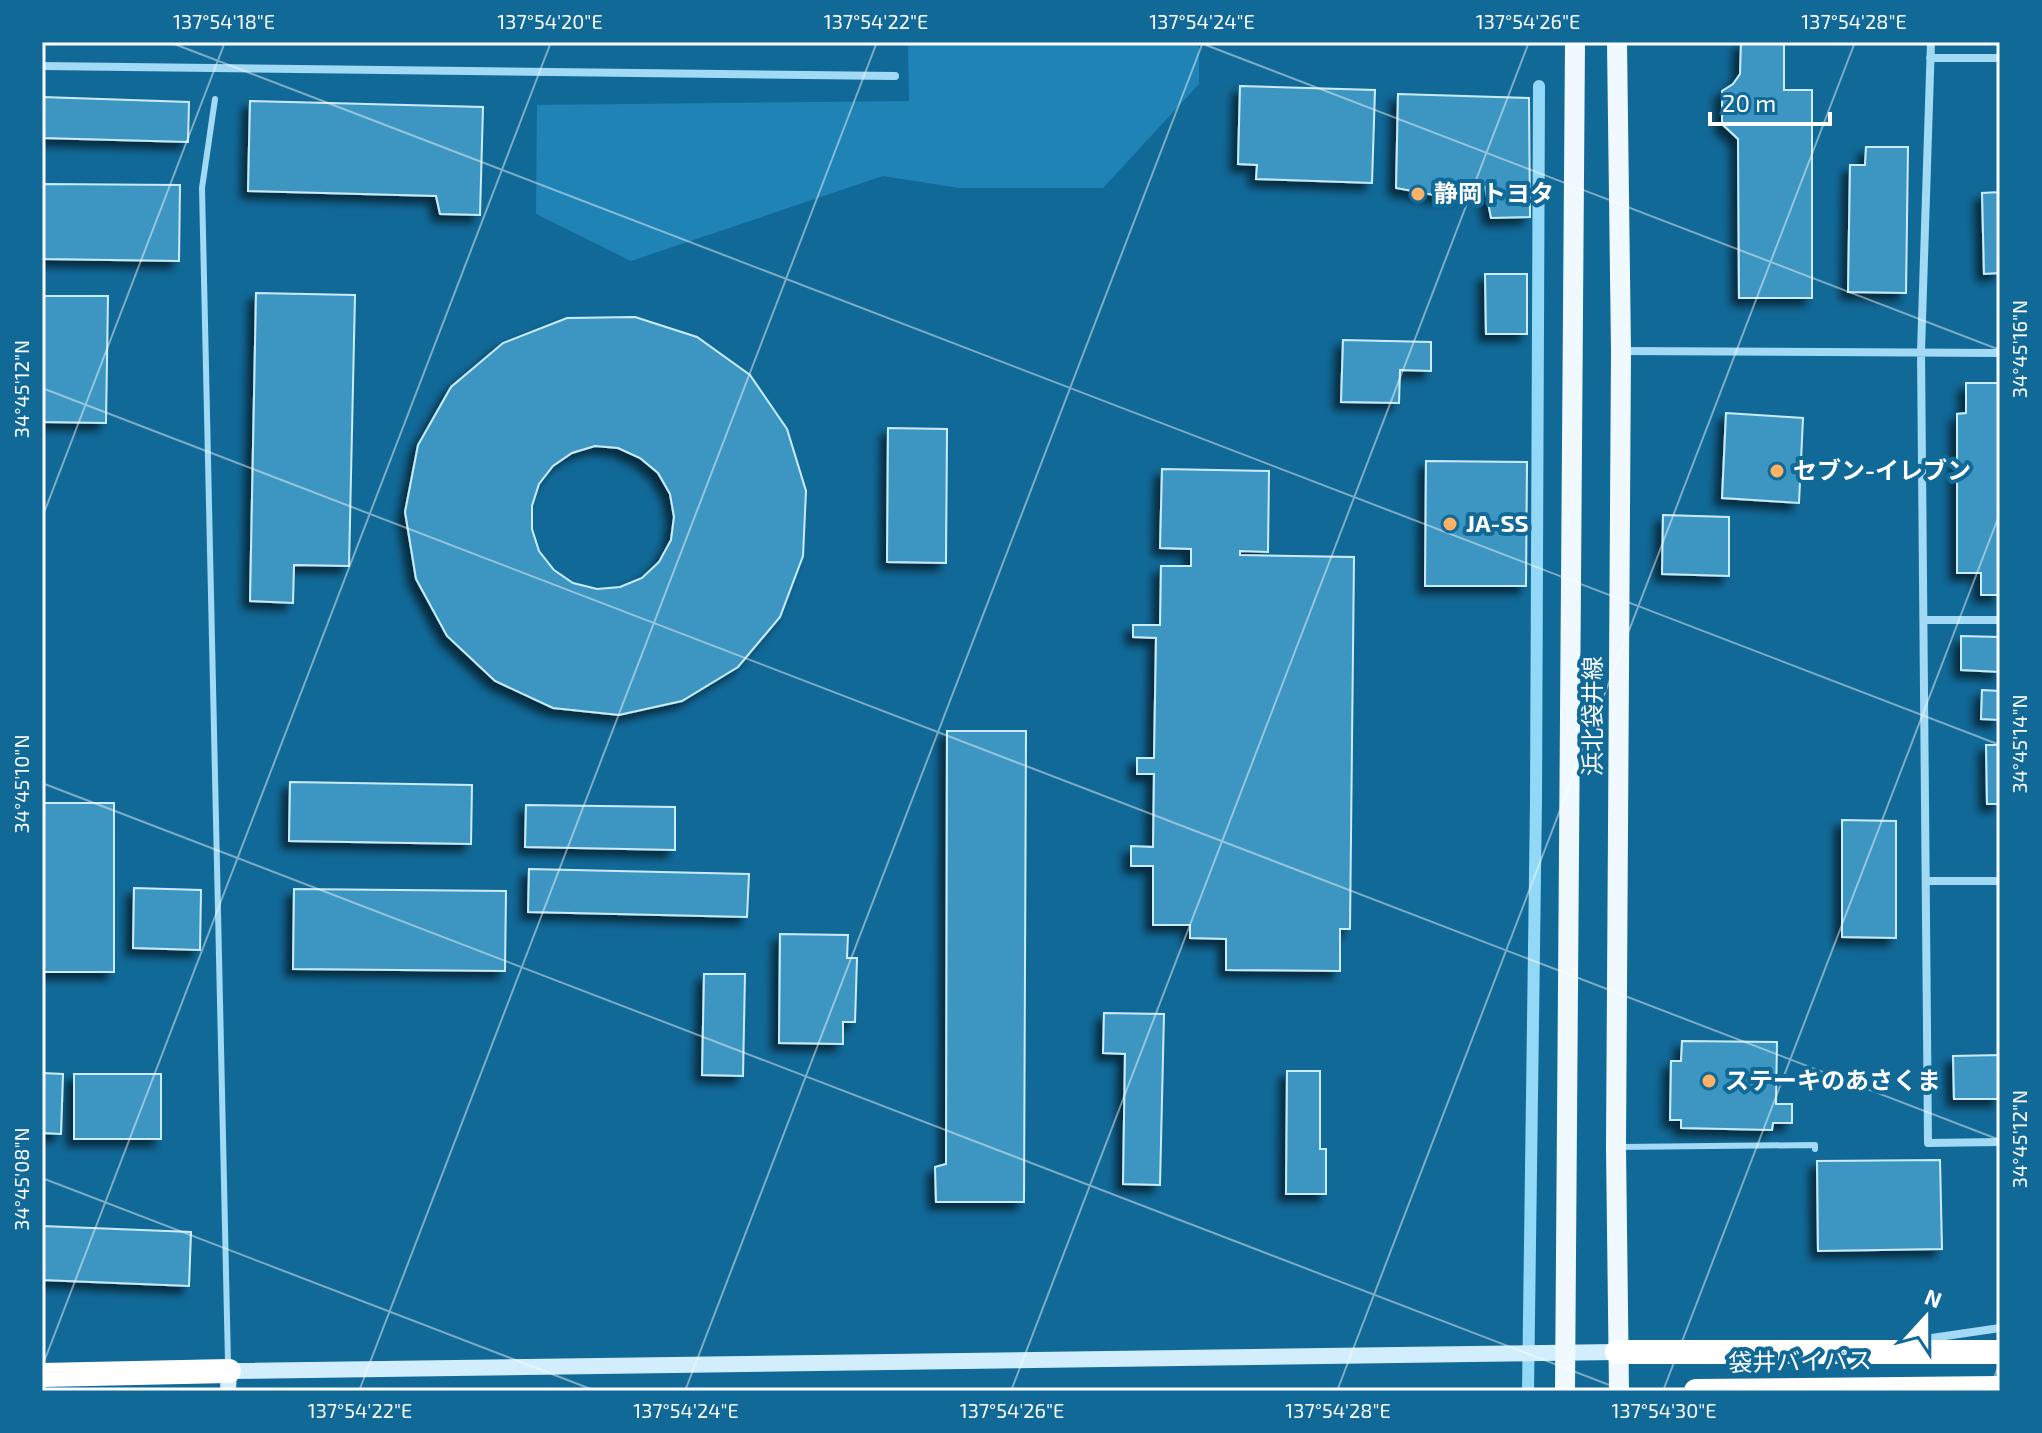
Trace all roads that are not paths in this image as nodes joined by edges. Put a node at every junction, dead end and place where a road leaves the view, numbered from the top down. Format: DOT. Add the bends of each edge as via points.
graph roads {
  1 [pos="1575,42"];
  2 [pos="1617,42"];
  3 [pos="1931,42"];
  4 [pos="1930,58"];
  5 [pos="2000,58"];
  6 [pos="42,66"];
  7 [pos="895,76"];
  8 [pos="215,99"];
  9 [pos="1621,351"];
  10 [pos="1921,351"];
  11 [pos="2000,353"];
  12 [pos="1924,620"];
  13 [pos="2000,620"];
  14 [pos="1926,881"];
  15 [pos="2000,881"];
  16 [pos="2000,1142"];
  17 [pos="1616,1147"];
  18 [pos="1815,1149"];
  19 [pos="2000,1328"];
  20 [pos="1851,1350"];
  21 [pos="1564,1352"];
  22 [pos="1617,1352"];
  23 [pos="2000,1352"];
  24 [pos="42,1375"];
  25 [pos="228,1381"];
  26 [pos="2000,1388"];
  27 [pos="1565,1391"];
  28 [pos="1619,1391"];
  29 [pos="1696,1391"];
  1 -- 21 [label="main road, 浜北袋井線"];
  2 -- 9 [label="main road, 浜北袋井線"];
  3 -- 4 [label="street"];
  4 -- 5 [label="street"];
  4 -- 10 [label="street"];
  6 -- 7 [label="street"];
  8 -- 25 [label="lane" via="202,188"];
  9 -- 10 [label="street"];
  9 -- 17 [label="main road, 浜北袋井線"];
  10 -- 11 [label="street"];
  10 -- 12 [label="street"];
  12 -- 13 [label="street"];
  12 -- 14 [label="street"];
  14 -- 15 [label="street"];
  14 -- 16 [label="street" via="1928,1143"];
  17 -- 18 [label="lane"];
  17 -- 22 [label="main road, 浜北袋井線"];
  19 -- 20 [label="street"];
  20 -- 22 [label="highway"];
  20 -- 23 [label="highway"];
  21 -- 22 [label="street"];
  21 -- 25 [label="street"];
  21 -- 27 [label="main road, 浜北袋井線"];
  22 -- 28 [label="main road, 浜北袋井線"];
  24 -- 25 [label="highway"];
  26 -- 29 [label="highway, 袋井バイパス"];
}
